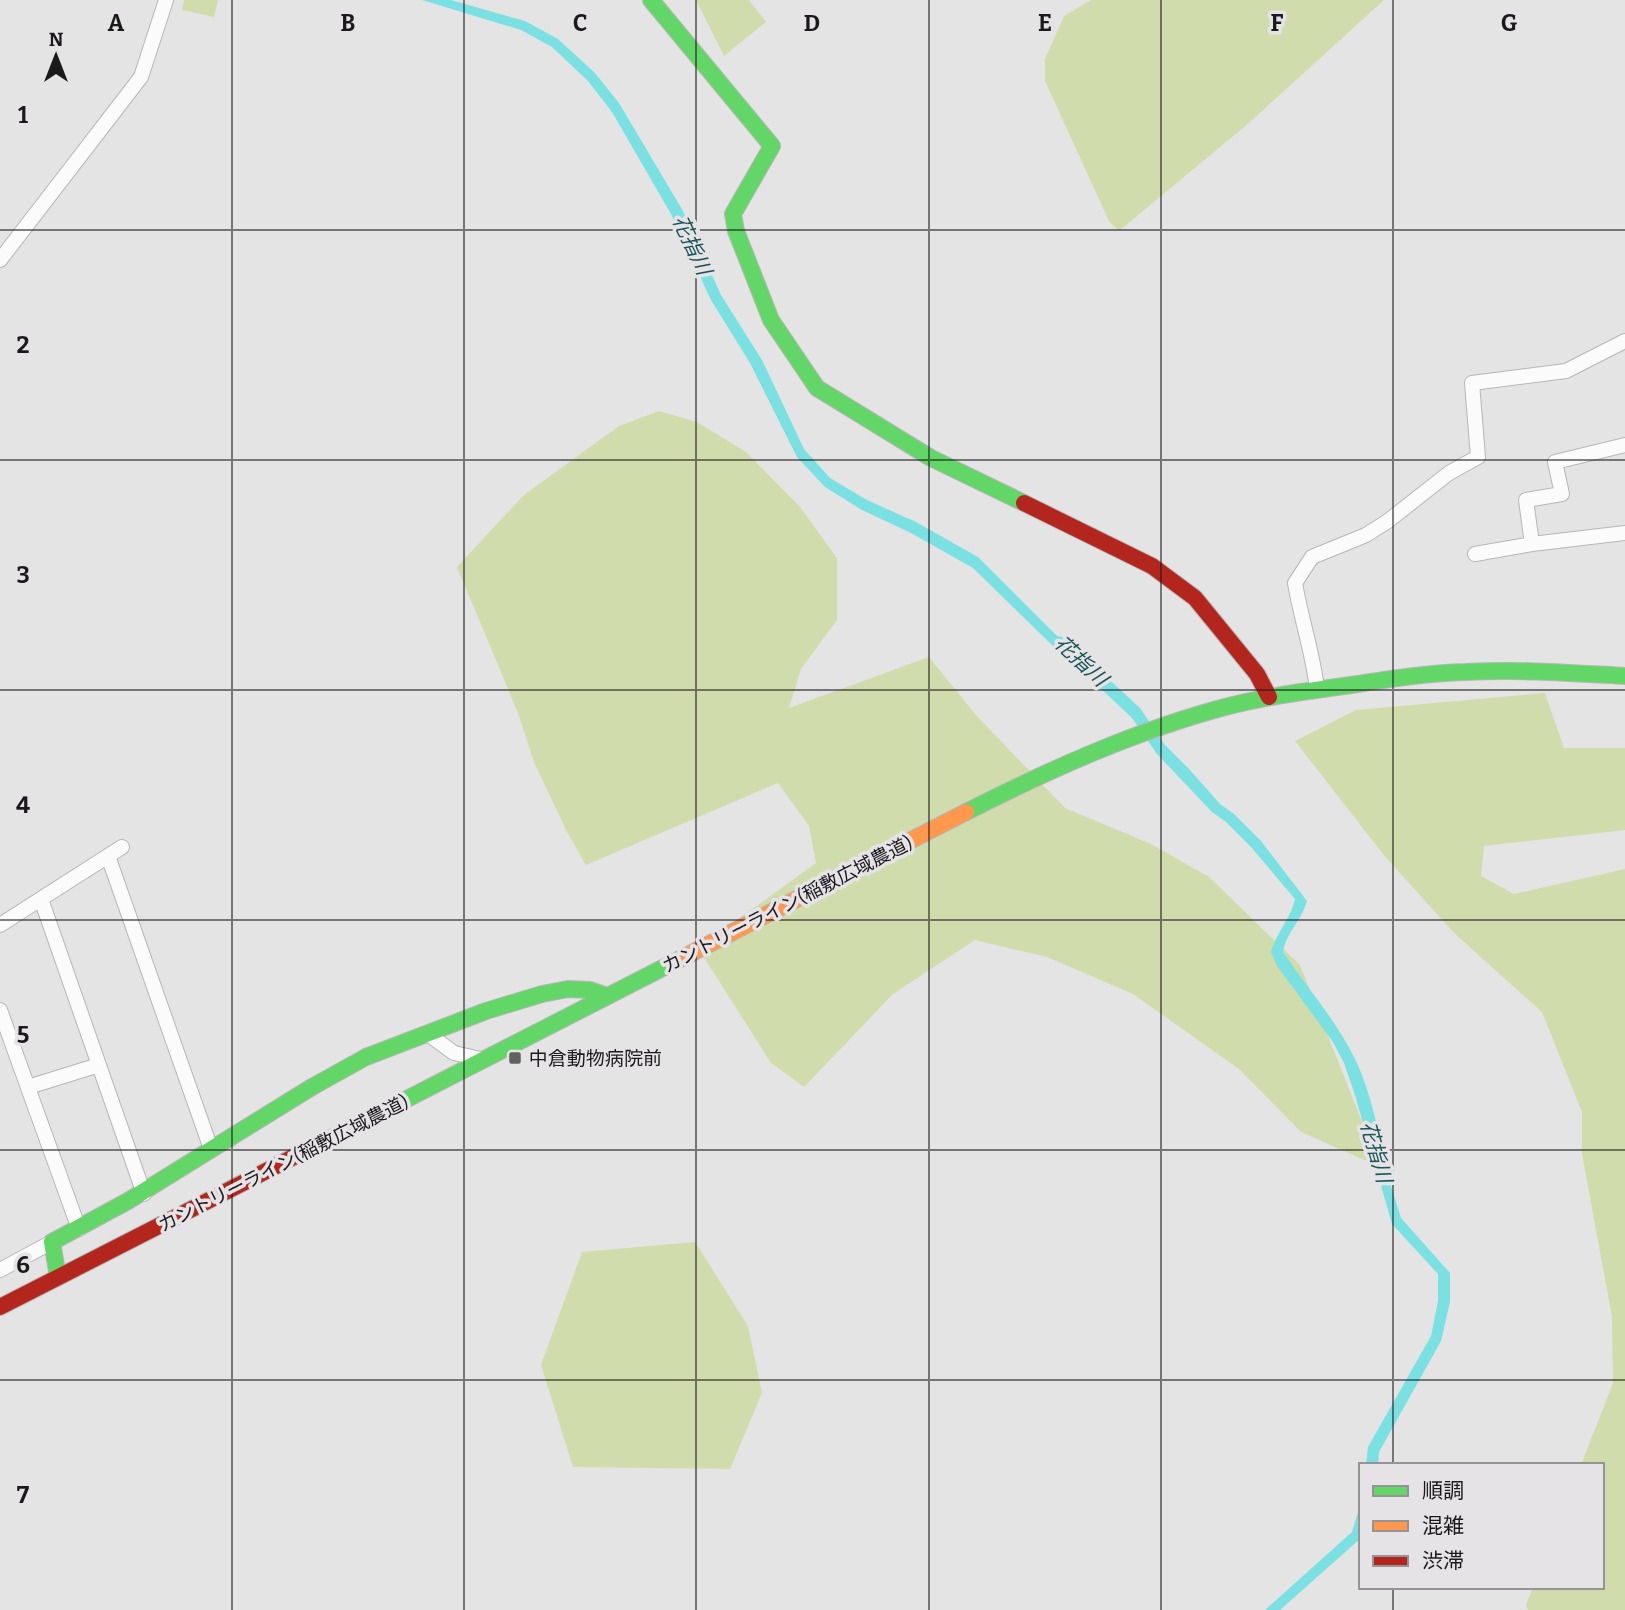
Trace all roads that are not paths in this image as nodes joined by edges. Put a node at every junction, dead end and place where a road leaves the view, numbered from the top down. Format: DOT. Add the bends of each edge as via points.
graph roads {
  1 [pos="166,0"];
  2 [pos="651,0"];
  3 [pos="0,260"];
  4 [pos="1625,341"];
  5 [pos="1625,445"];
  6 [pos="1625,533"];
  7 [pos="1532,544"];
  8 [pos="1475,554"];
  9 [pos="1625,676"];
  10 [pos="1317,689"];
  11 [pos="1269,697"];
  12 [pos="122,847"];
  13 [pos="108,856"];
  14 [pos="41,899"];
  15 [pos="0,925"];
  16 [pos="607,996"];
  17 [pos="0,1010"];
  18 [pos="428,1034"];
  19 [pos="485,1060"];
  20 [pos="99,1065"];
  21 [pos="28,1087"];
  22 [pos="211,1149"];
  23 [pos="144,1194"];
  24 [pos="79,1229"];
  25 [pos="52,1242"];
  26 [pos="0,1270"];
  27 [pos="58,1277"];
  28 [pos="0,1307"];
  1 -- 3 [label="street" via="141,77"];
  2 -- 11 [label="street" via="772,146 733,214 736,231 771,320 817,388 931,458 1152,566 1195,598"];
  4 -- 10 [label="street" via="1566,371 1472,383 1478,457 1366,535 1312,557 1295,583"];
  5 -- 7 [label="street" via="1555,462 1562,494 1526,500"];
  6 -- 7 [label="street"];
  7 -- 8 [label="street"];
  9 -- 10 [label="street, カントリーライン(稲敷広域農道)" via="1472,672"];
  10 -- 11 [label="street, カントリーライン(稲敷広域農道)"];
  11 -- 16 [label="street, カントリーライン(稲敷広域農道)" via="1177,721 1066,763"];
  12 -- 13 [label="street"];
  13 -- 14 [label="street"];
  13 -- 22 [label="street"];
  14 -- 15 [label="street"];
  14 -- 20 [label="street"];
  16 -- 18 [label="street" via="587,989 552,991 457,1020"];
  16 -- 19 [label="street, カントリーライン(稲敷広域農道)"];
  17 -- 21 [label="street"];
  18 -- 19 [label="street" via="454,1053"];
  18 -- 22 [label="street" via="352,1063"];
  19 -- 27 [label="street, カントリーライン(稲敷広域農道)"];
  20 -- 21 [label="street"];
  20 -- 23 [label="street"];
  21 -- 24 [label="street"];
  22 -- 23 [label="street"];
  23 -- 24 [label="street"];
  24 -- 25 [label="street"];
  25 -- 26 [label="street"];
  25 -- 27 [label="street"];
  27 -- 28 [label="street, カントリーライン(稲敷広域農道)"];
}
